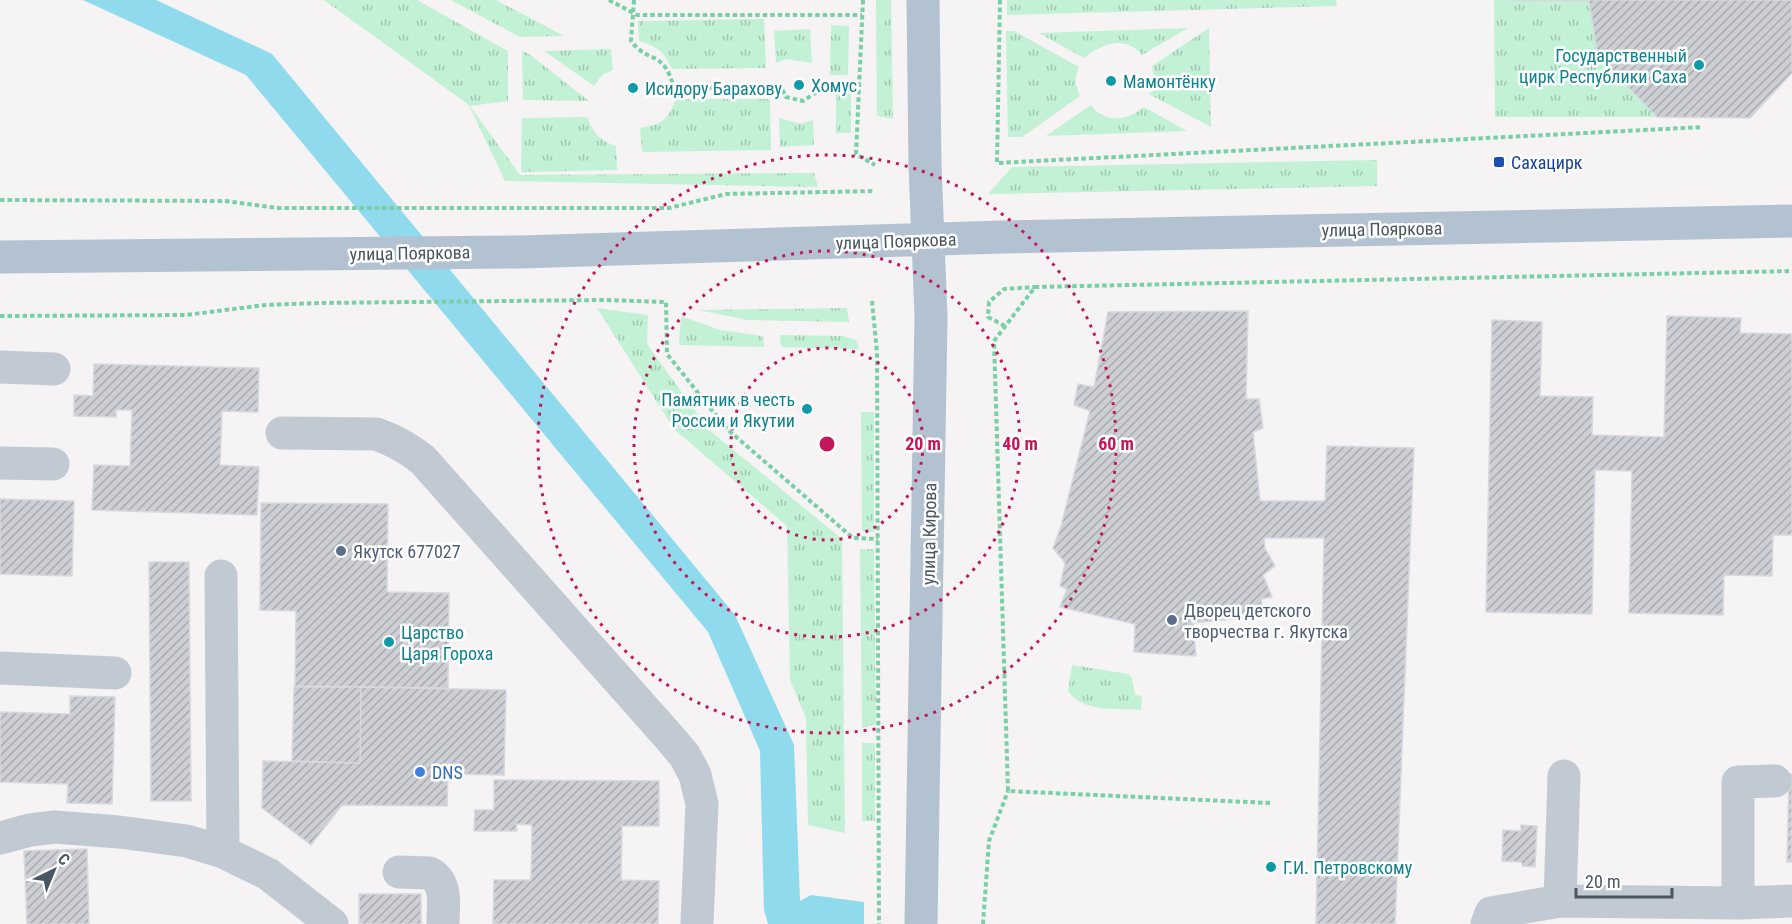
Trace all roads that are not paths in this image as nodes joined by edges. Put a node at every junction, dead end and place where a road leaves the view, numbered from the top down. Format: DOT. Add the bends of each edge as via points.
graph roads {
  1 [pos="923,0"];
  2 [pos="1792,221"];
  3 [pos="929,241"];
  4 [pos="0,257"];
  5 [pos="0,367"];
  6 [pos="54,369"];
  7 [pos="282,433"];
  8 [pos="0,463"];
  9 [pos="53,464"];
  10 [pos="221,576"];
  11 [pos="0,668"];
  12 [pos="115,673"];
  13 [pos="1564,776"];
  14 [pos="1775,781"];
  15 [pos="0,838"];
  16 [pos="223,852"];
  17 [pos="399,872"];
  18 [pos="1560,901"];
  19 [pos="1792,901"];
  20 [pos="1738,903"];
  21 [pos="1489,919"];
  22 [pos="332,924"];
  23 [pos="443,924"];
  24 [pos="697,924"];
  25 [pos="921,924"];
  1 -- 3 [label="main road, улица Кирова"];
  2 -- 3 [label="main road, улица Пояркова"];
  3 -- 4 [label="main road, улица Пояркова" via="520,252"];
  3 -- 25 [label="main road, улица Кирова" via="929,536"];
  5 -- 6 [label="street"];
  7 -- 24 [label="street" via="376,434 390,438 423,460 669,737 690,765 702,804"];
  8 -- 9 [label="street"];
  10 -- 16 [label="street"];
  11 -- 12 [label="street"];
  13 -- 18 [label="street"];
  14 -- 20 [label="street" via="1738,782"];
  15 -- 16 [label="street" via="55,827 187,842"];
  16 -- 22 [label="street" via="268,874"];
  17 -- 23 [label="street" via="430,873 440,881"];
  18 -- 20 [label="street"];
  18 -- 21 [label="street"];
  19 -- 20 [label="street"];
}
